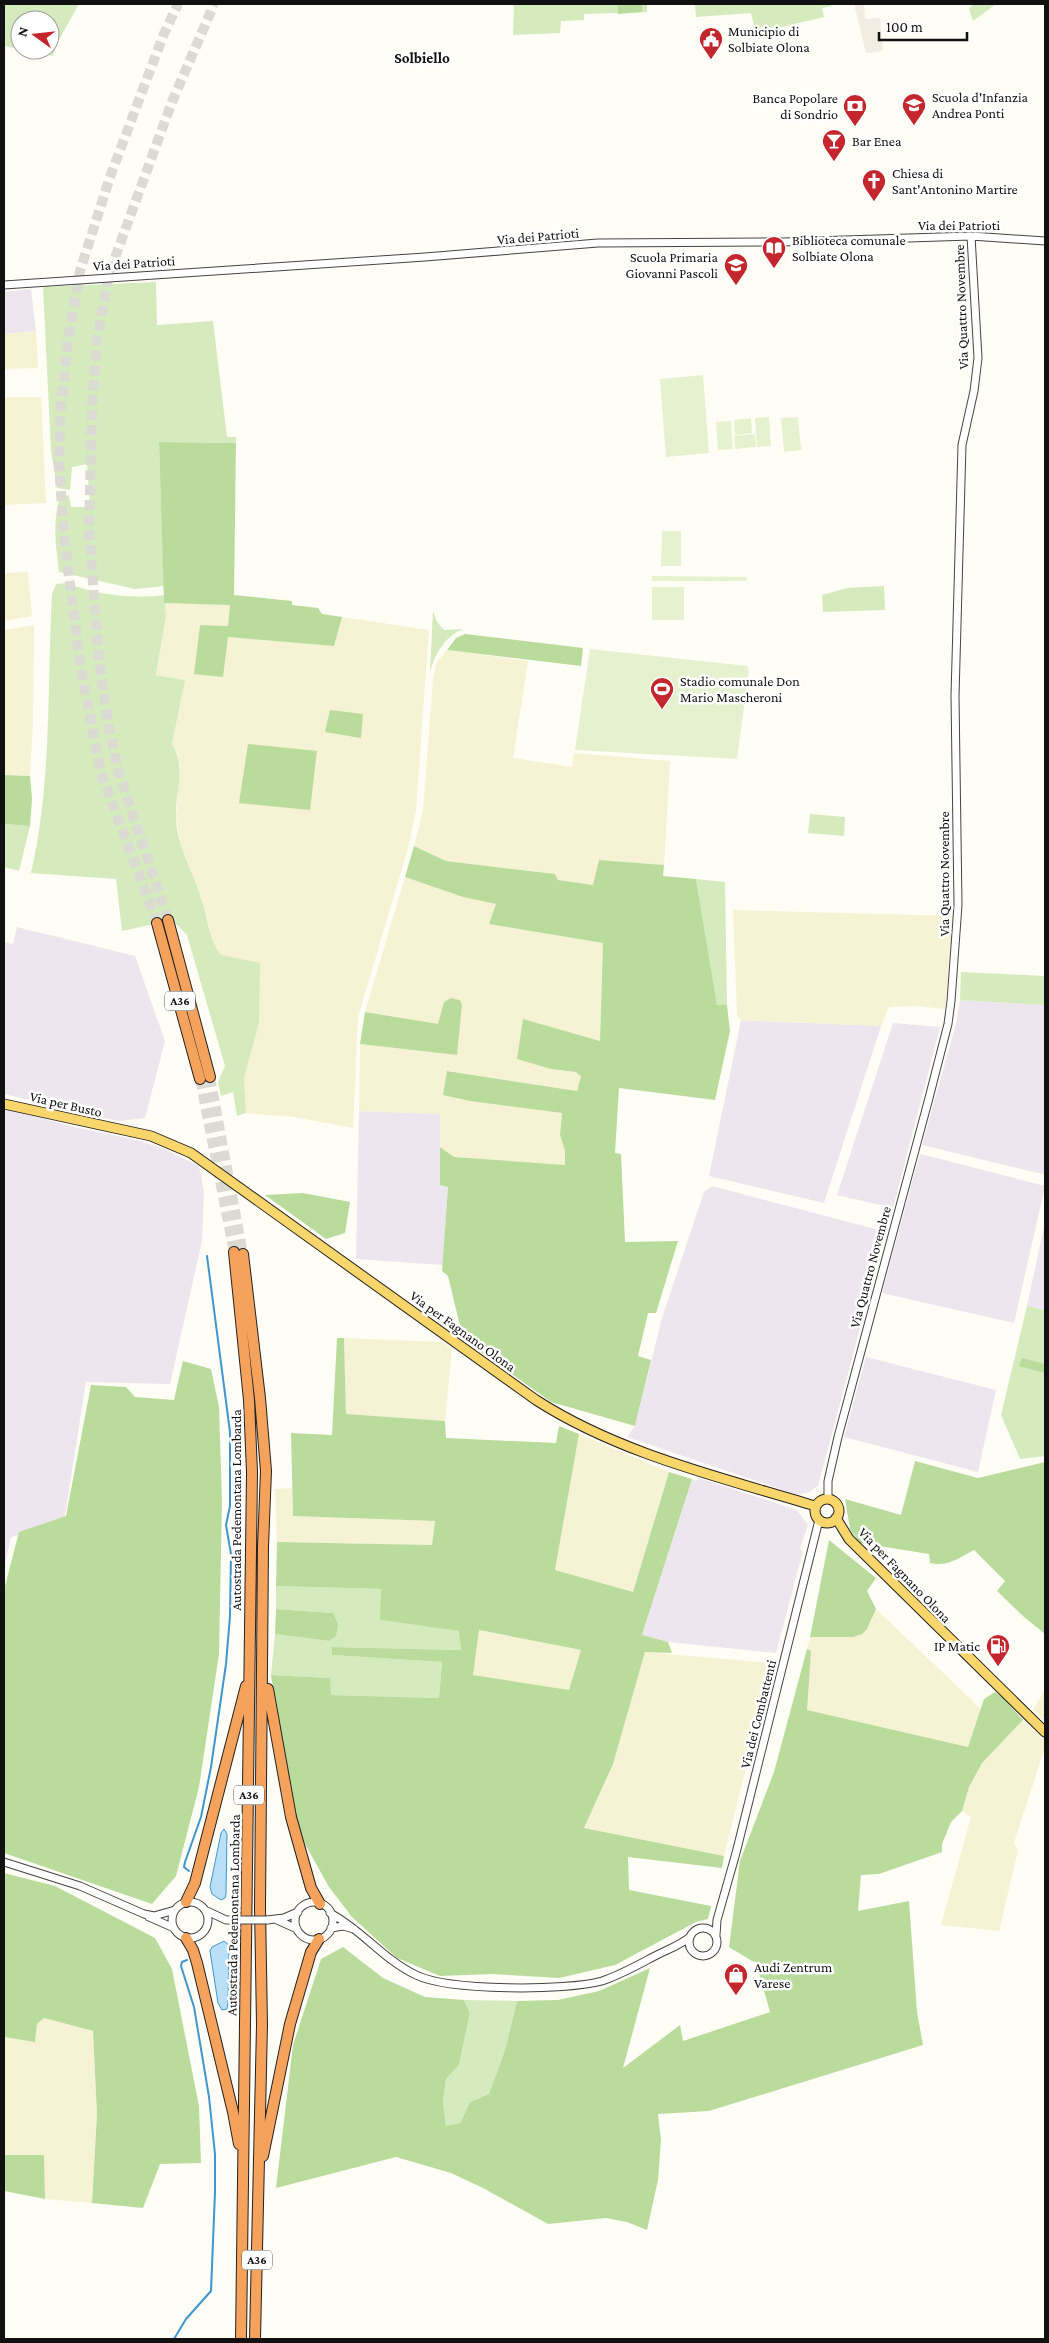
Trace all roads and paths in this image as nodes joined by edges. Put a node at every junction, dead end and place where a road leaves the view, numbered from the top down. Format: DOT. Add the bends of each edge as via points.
graph roads {
  1 [pos="971,236"];
  2 [pos="1045,241"];
  3 [pos="4,285"];
  4 [pos="162,922"];
  5 [pos="205,1078"];
  6 [pos="4,1104"];
  7 [pos="121,1130"];
  8 [pos="828,1499"];
  9 [pos="815,1506"];
  10 [pos="836,1518"];
  11 [pos="819,1520"];
  12 [pos="264,1666"];
  13 [pos="250,1668"];
  14 [pos="1045,1732"];
  15 [pos="4,1862"];
  16 [pos="186,1902"];
  17 [pos="320,1904"];
  18 [pos="175,1910"];
  19 [pos="206,1911"];
  20 [pos="298,1912"];
  21 [pos="330,1913"];
  22 [pos="144,1914"];
  23 [pos="719,1914"];
  24 [pos="228,1920"];
  25 [pos="276,1920"];
  26 [pos="174,1928"];
  27 [pos="331,1928"];
  28 [pos="705,1928"];
  29 [pos="206,1929"];
  30 [pos="297,1929"];
  31 [pos="356,1930"];
  32 [pos="716,1935"];
  33 [pos="690,1937"];
  34 [pos="186,1938"];
  35 [pos="319,1939"];
  36 [pos="673,1948"];
  37 [pos="692,1951"];
  38 [pos="243,2170"];
  39 [pos="258,2182"];
  40 [pos="241,2339"];
  41 [pos="255,2339"];
  1 -- 2 [label="street, Via dei Patrioti"];
  1 -- 3 [label="street, Via dei Patrioti" via="598,243"];
  1 -- 8 [label="street, Via Quattro Novembre" via="978,358 961,452 955,696 958,905 951,1001 929,1098 838,1437 828,1481"];
  4 -- 5 [label="highway, A36"];
  6 -- 7 [label="main road, Via per Busto"];
  7 -- 9 [label="main road, Via per Fagnano Olona" via="150,1136 190,1153 564,1418 629,1448"];
  8 -- 9 [label="main road" via="820,1500"];
  8 -- 10 [label="main road, Via per Fagnano Olona" via="837,1505"];
  9 -- 11 [label="main road"];
  10 -- 11 [label="main road" via="826,1523"];
  10 -- 14 [label="main road, Via per Fagnano Olona" via="849,1539"];
  11 -- 23 [label="street, Via dei Combattenti"];
  12 -- 13 [label="highway, Autostrada Pedemontana Lombarda / A36" via="266,1471 260,1398 238,1253 252,1472"];
  12 -- 17 [label="highway" via="291,1817 311,1888"];
  12 -- 39 [label="highway, Autostrada Pedemontana Lombarda / A36"];
  13 -- 16 [label="highway" via="196,1883"];
  13 -- 38 [label="highway, Autostrada Pedemontana Lombarda / A36"];
  15 -- 22 [label="street" via="80,1886"];
  16 -- 18 [label="street"];
  16 -- 19 [label="street" via="195,1902"];
  17 -- 20 [label="street" via="309,1903"];
  17 -- 21 [label="street"];
  18 -- 22 [label="street" via="154,1916"];
  18 -- 26 [label="street"];
  19 -- 24 [label="street"];
  19 -- 29 [label="street"];
  20 -- 25 [label="street"];
  20 -- 30 [label="street" via="295,1919"];
  21 -- 27 [label="street"];
  21 -- 31 [label="street, Via dei Combattenti"];
  22 -- 26 [label="street"];
  23 -- 28 [label="street, Via dei Combattenti"];
  23 -- 32 [label="street, Via dei Combattenti"];
  24 -- 25 [label="street, bridge"];
  24 -- 29 [label="street"];
  25 -- 30 [label="street"];
  26 -- 34 [label="street"];
  27 -- 31 [label="street" via="344,1926"];
  27 -- 35 [label="street"];
  28 -- 32 [label="street"];
  28 -- 33 [label="street, Via dei Combattenti" via="696,1930"];
  29 -- 34 [label="street" via="195,1938"];
  30 -- 35 [label="street" via="305,1938"];
  31 -- 36 [label="street, Via dei Combattenti" via="406,1970 429,1980 458,1985 573,1986 622,1973"];
  32 -- 37 [label="street, Via dei Combattenti" via="718,1943 713,1953 701,1956"];
  33 -- 36 [label="street, Via dei Combattenti"];
  33 -- 37 [label="street"];
  34 -- 38 [label="highway" via="194,1950 200,1973 234,2112"];
  35 -- 39 [label="highway" via="311,1952 290,2024"];
  36 -- 37 [label="street"];
  38 -- 40 [label="highway, Autostrada Pedemontana Lombarda / A36"];
  39 -- 41 [label="highway, Autostrada Pedemontana Lombarda / A36"];
}
